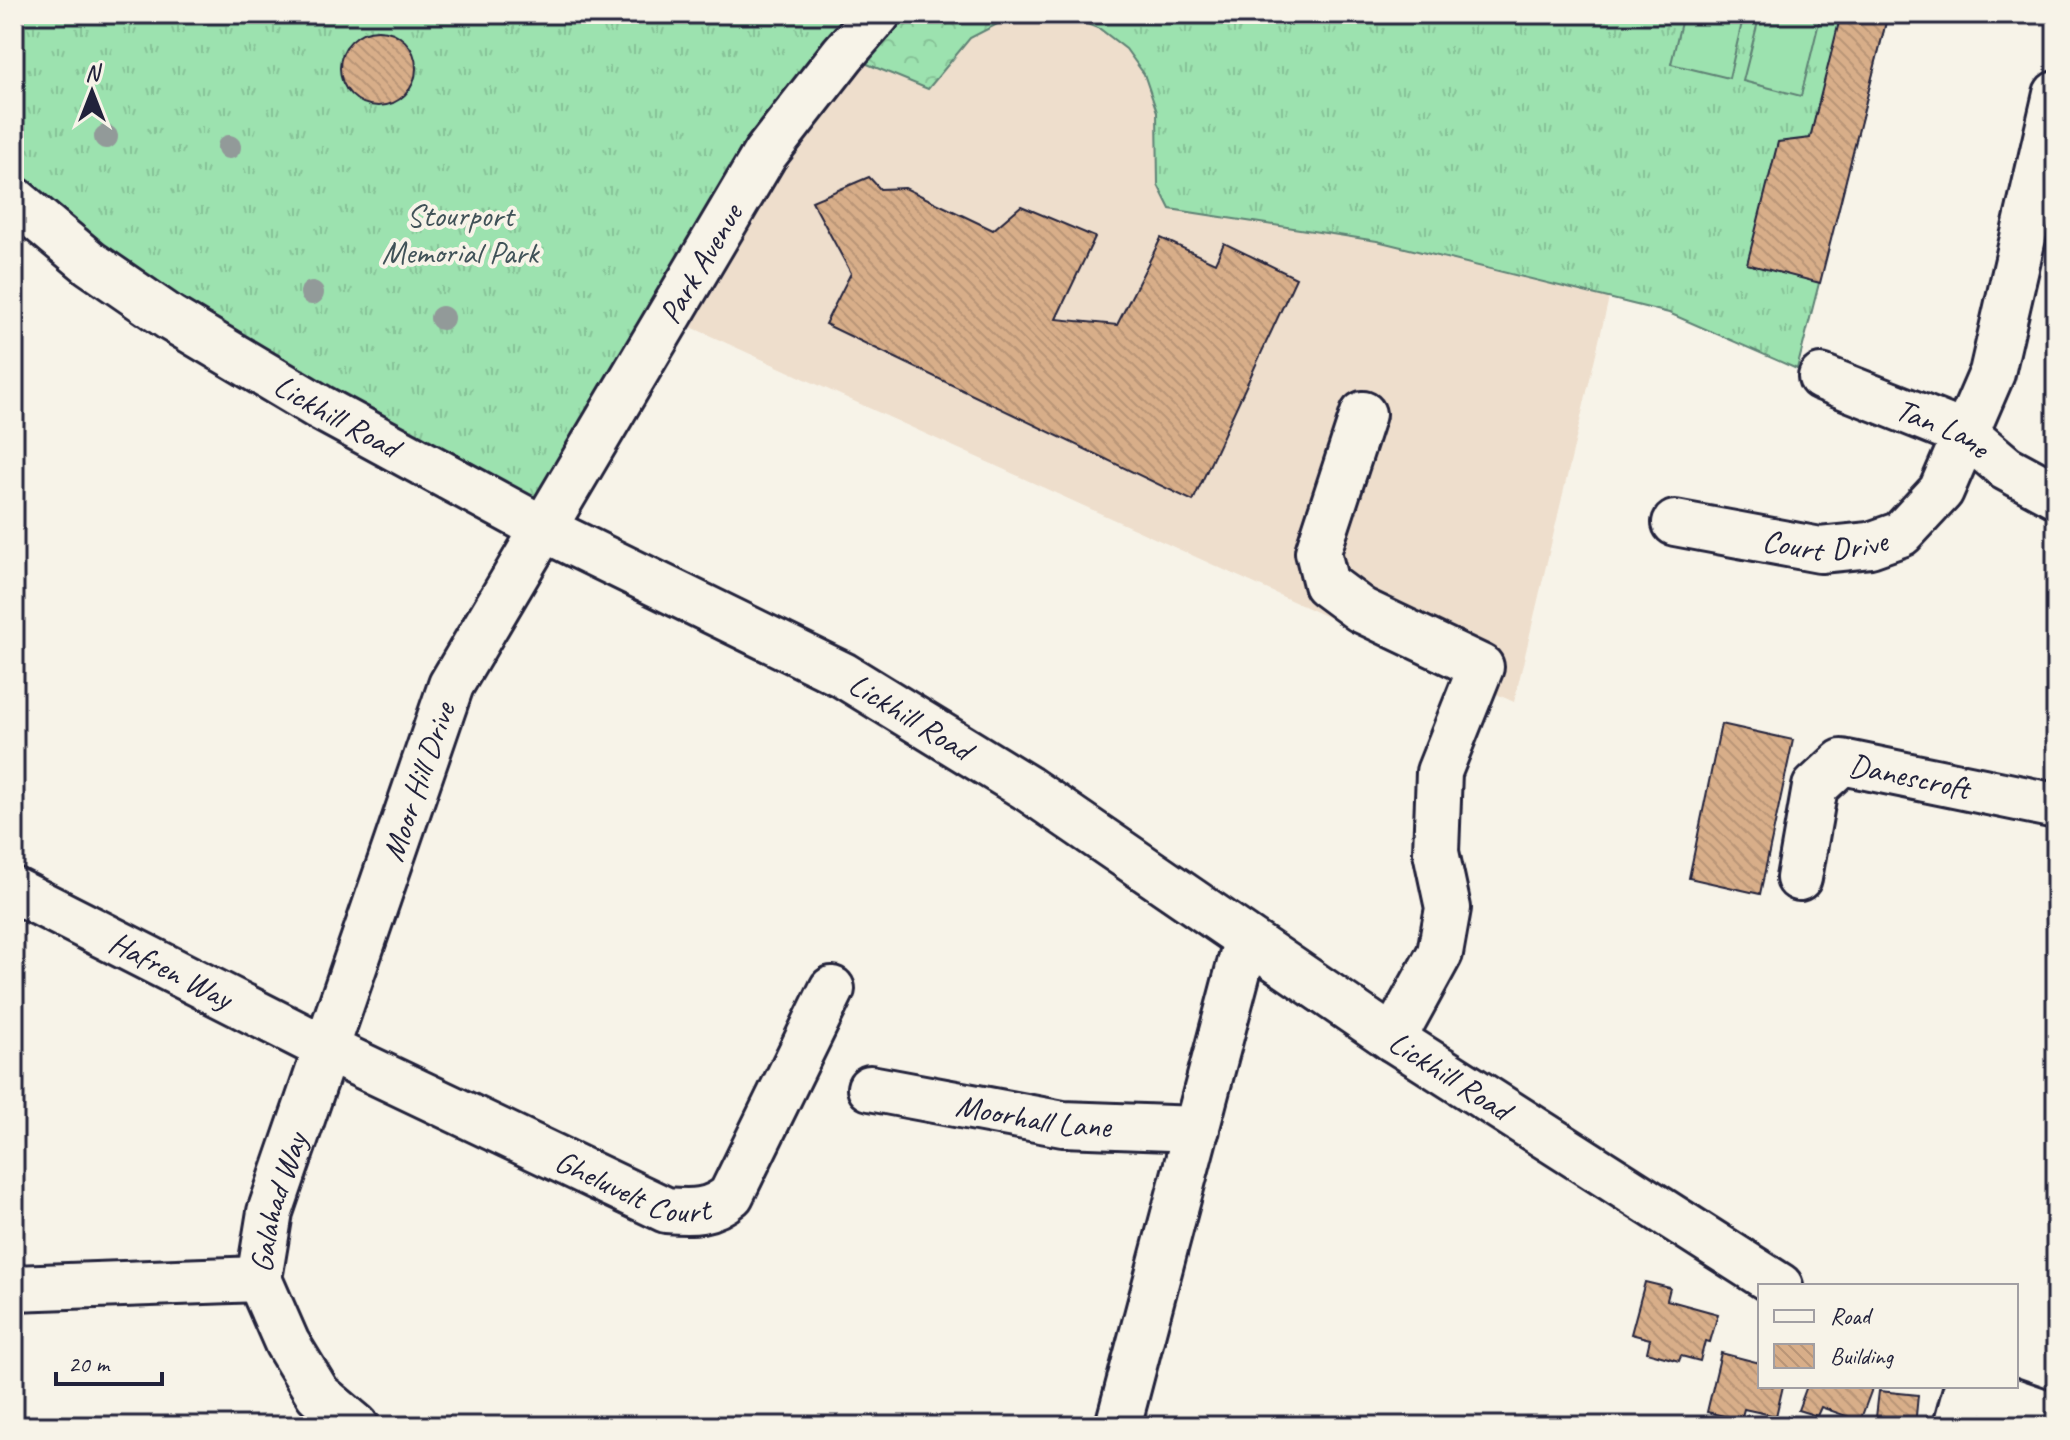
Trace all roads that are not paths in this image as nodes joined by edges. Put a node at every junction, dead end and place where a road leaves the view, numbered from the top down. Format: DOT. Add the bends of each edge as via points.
graph roads {
  1 [pos="878,14"];
  2 [pos="2056,94"];
  3 [pos="17,204"];
  4 [pos="1821,377"];
  5 [pos="1363,414"];
  6 [pos="1967,435"];
  7 [pos="2056,495"];
  8 [pos="1675,523"];
  9 [pos="544,529"];
  10 [pos="2056,806"];
  11 [pos="1799,878"];
  12 [pos="14,890"];
  13 [pos="1246,941"];
  14 [pos="832,989"];
  15 [pos="1393,1039"];
  16 [pos="327,1049"];
  17 [pos="870,1088"];
  18 [pos="1197,1129"];
  19 [pos="259,1279"];
  20 [pos="1777,1284"];
  21 [pos="14,1288"];
  22 [pos="1968,1388"];
  23 [pos="1975,1388"];
  24 [pos="2056,1416"];
  25 [pos="356,1426"];
  26 [pos="1118,1426"];
  27 [pos="1956,1426"];
  1 -- 9 [label="street, Park Avenue" via="765,154"];
  2 -- 6 [label="street, Court Drive" via="1992,373"];
  3 -- 9 [label="street, Lickhill Road" via="170,318 319,407"];
  4 -- 6 [label="street, Tan Lane"];
  5 -- 15 [label="street" via="1318,552 1326,584 1361,610 1481,667 1439,772 1436,852 1448,908 1440,953"];
  6 -- 7 [label="street, Tan Lane" via="2006,468"];
  6 -- 8 [label="street, Court Drive" via="1941,491 1901,534 1870,545 1820,550"];
  9 -- 13 [label="street, Lickhill Road" via="843,675 1027,788"];
  9 -- 16 [label="street, Moor Hill Drive" via="451,685"];
  10 -- 11 [label="street, Danescroft" via="1842,762 1815,787"];
  12 -- 16 [label="street, Hafren Way"];
  13 -- 15 [label="street, Lickhill Road"];
  13 -- 18 [label="street"];
  14 -- 16 [label="street, Gheluvelt Court" via="731,1195 718,1207 696,1213 666,1210"];
  15 -- 20 [label="street, Lickhill Road"];
  16 -- 19 [label="street, Galahad Way" via="270,1212"];
  17 -- 18 [label="street, Moorhall Lane" via="1063,1124"];
  18 -- 26 [label="street"];
  19 -- 21 [label="street"];
  19 -- 25 [label="street, Galahad Way" via="287,1343 318,1394"];
  22 -- 27 [label="street"];
  23 -- 24 [label="street"];
}
